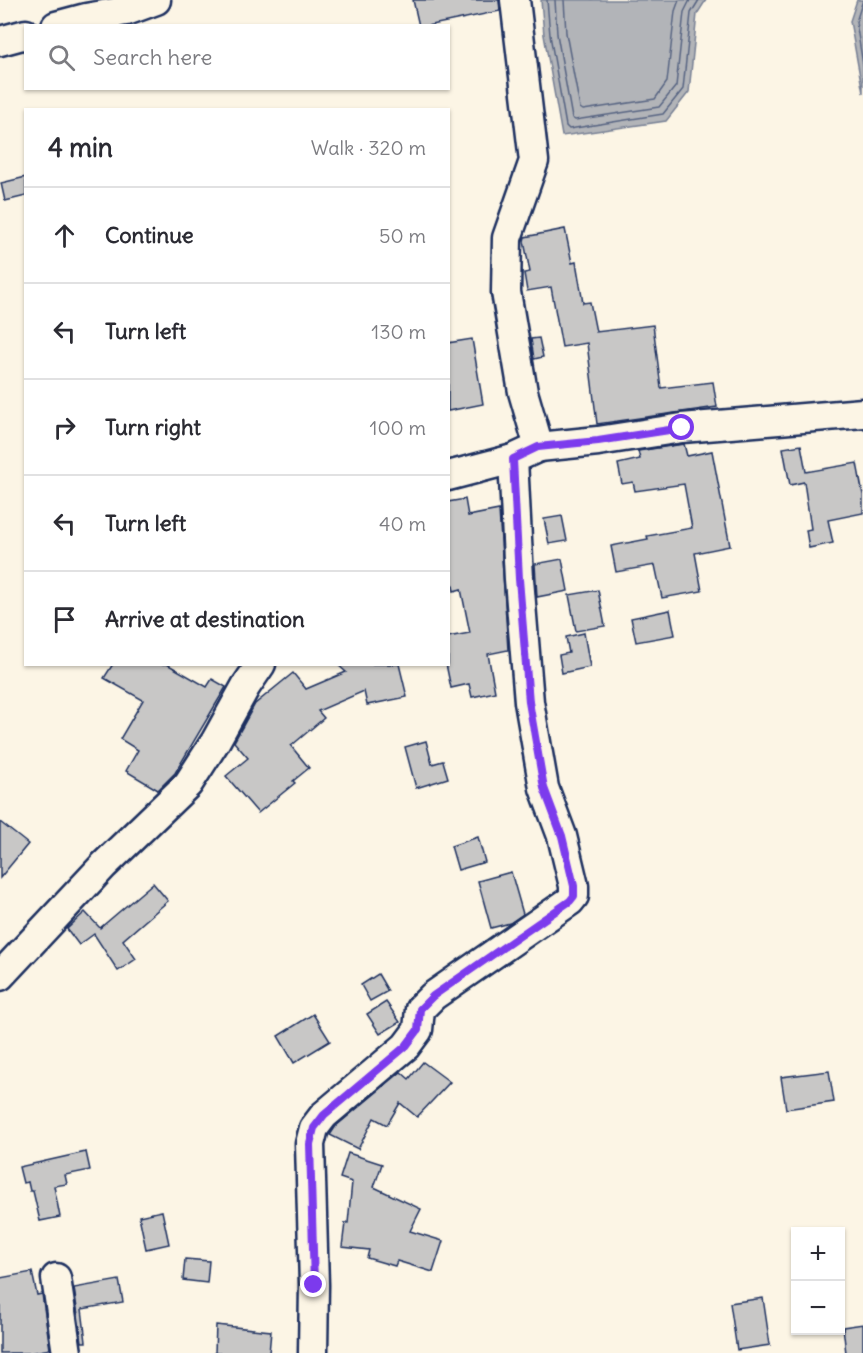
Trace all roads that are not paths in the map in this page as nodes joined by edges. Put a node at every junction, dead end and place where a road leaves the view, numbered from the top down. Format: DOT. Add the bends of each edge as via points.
graph roads {
  1 [pos="156,0"];
  2 [pos="515,0"];
  3 [pos="64,24"];
  4 [pos="24,34"];
  5 [pos="0,41"];
  6 [pos="863,413"];
  7 [pos="538,447"];
  8 [pos="513,459"];
  9 [pos="450,475"];
  10 [pos="260,666"];
  11 [pos="0,976"];
  12 [pos="56,1278"];
  13 [pos="67,1353"];
  14 [pos="313,1353"];
  1 -- 3 [label="street" via="126,11"];
  2 -- 7 [label="street" via="534,161 507,238 506,292 523,392"];
  4 -- 5 [label="street"];
  6 -- 7 [label="street" via="682,428"];
  7 -- 8 [label="street"];
  8 -- 9 [label="street"];
  8 -- 14 [label="street" via="529,702 544,788 562,836 574,896 433,996 420,1009 418,1030 406,1046 324,1115 314,1128 310,1144"];
  10 -- 11 [label="street" via="188,784 104,865"];
  12 -- 13 [label="street"];
}
